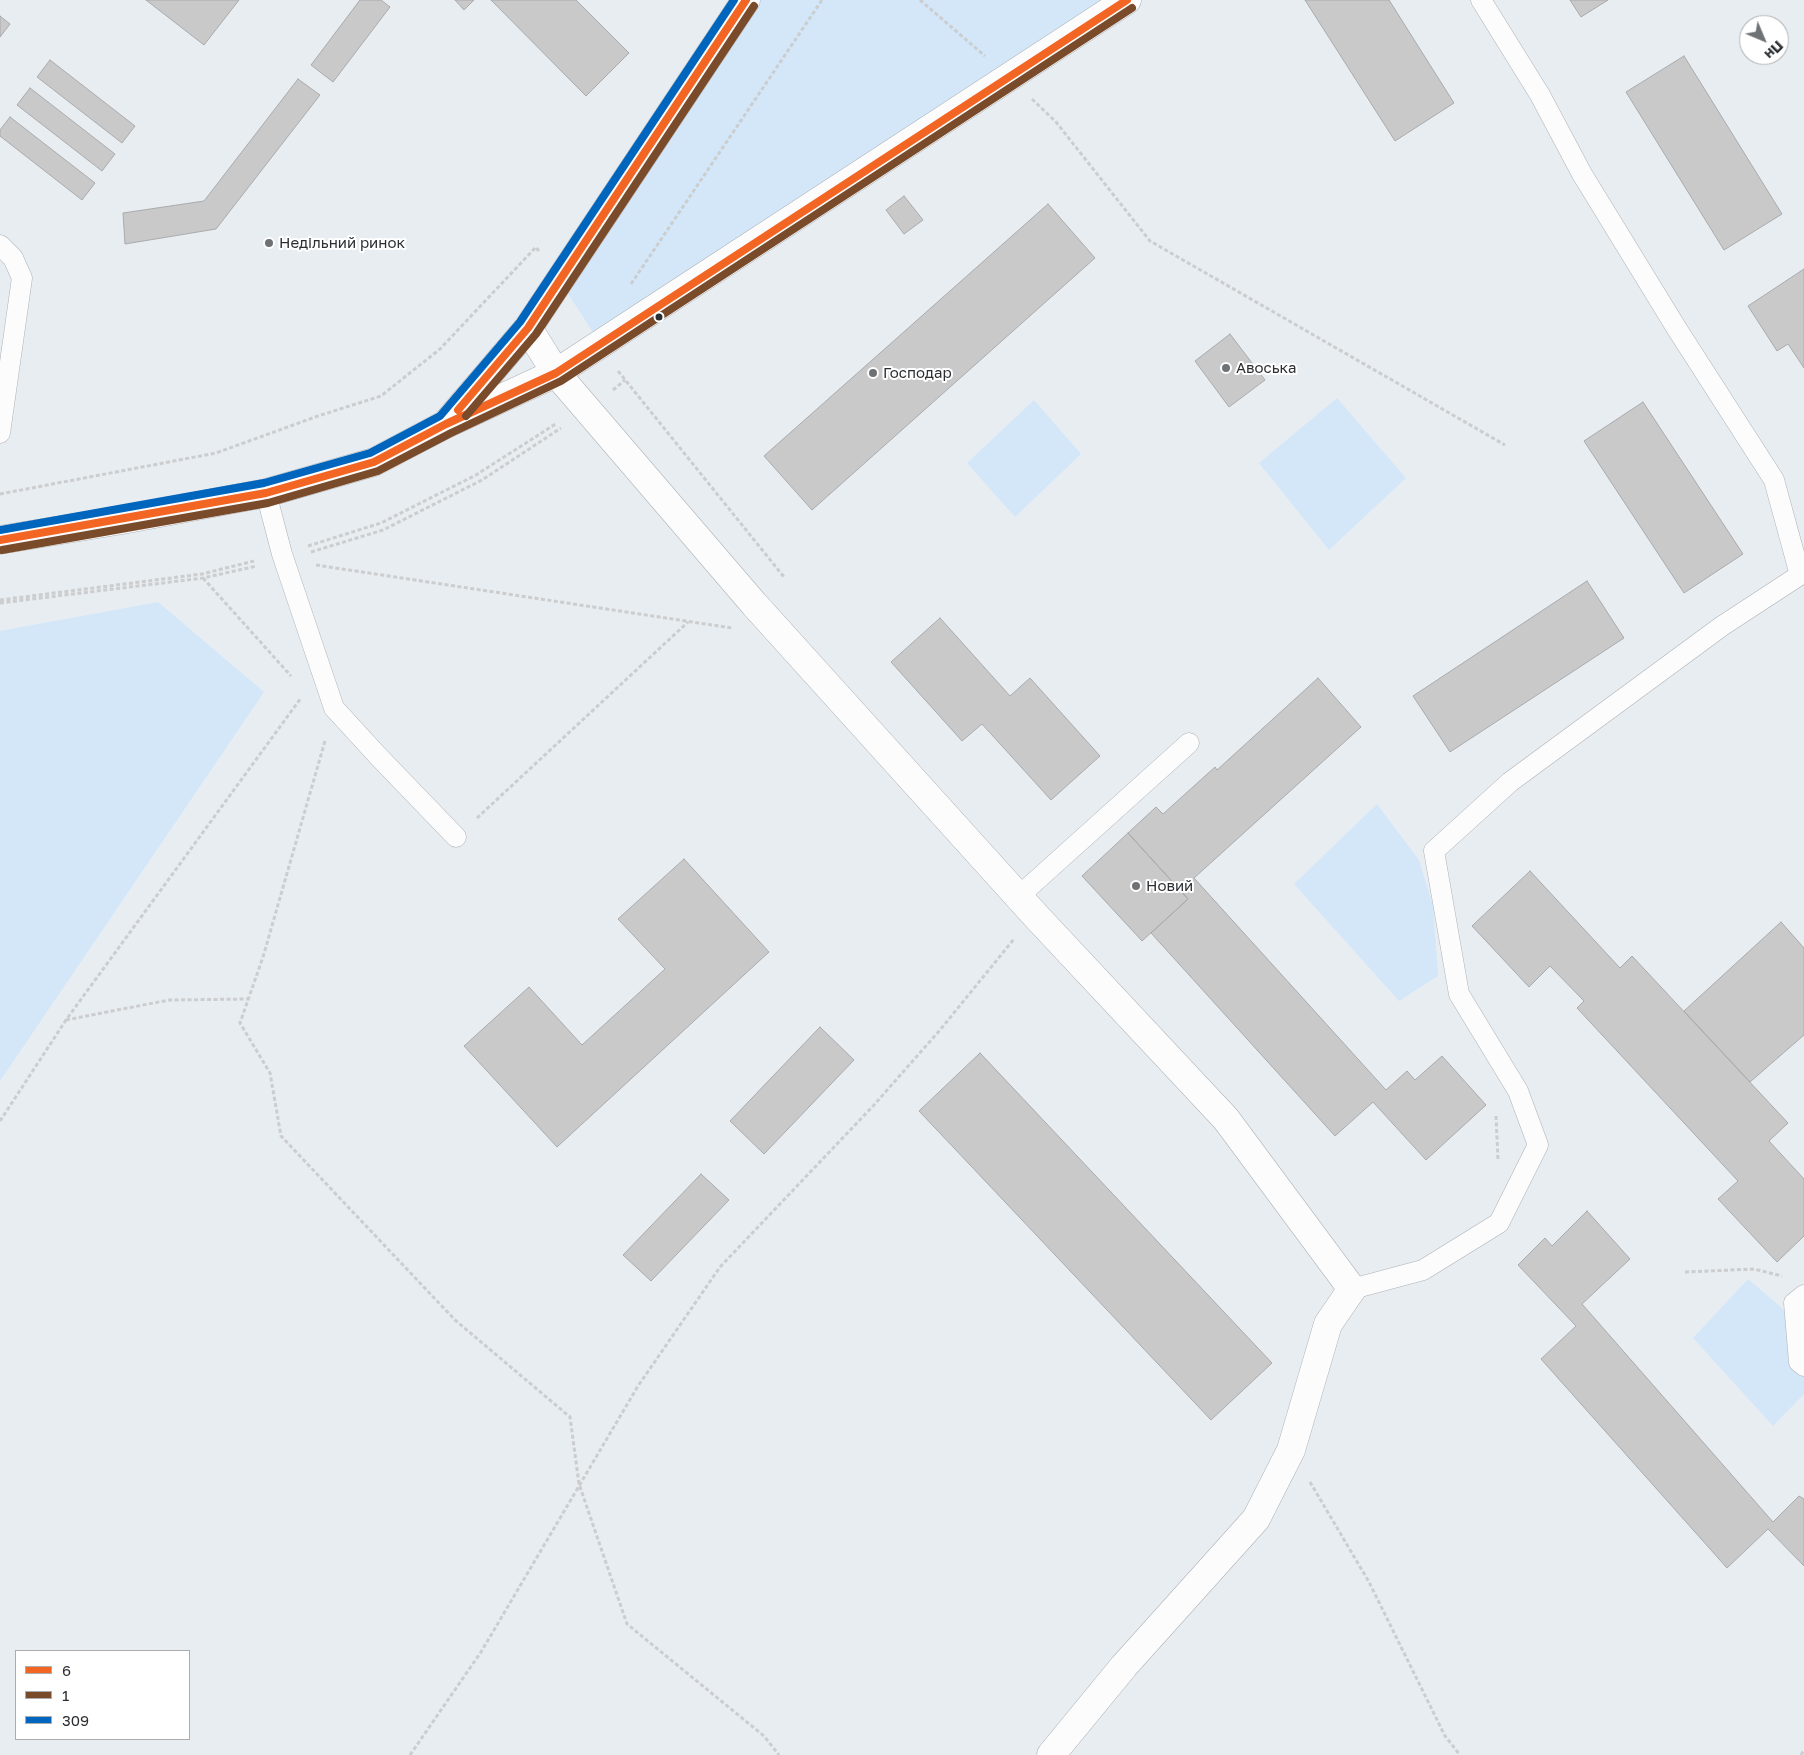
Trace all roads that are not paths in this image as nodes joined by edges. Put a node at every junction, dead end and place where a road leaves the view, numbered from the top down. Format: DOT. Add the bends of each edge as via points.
graph roads {
  1 [pos="746,0"];
  2 [pos="1127,0"];
  3 [pos="1481,0"];
  4 [pos="0,245"];
  5 [pos="528,328"];
  6 [pos="556,373"];
  7 [pos="446,424"];
  8 [pos="0,432"];
  9 [pos="266,493"];
  10 [pos="0,540"];
  11 [pos="1189,743"];
  12 [pos="456,837"];
  13 [pos="1027,905"];
  14 [pos="1352,1289"];
  15 [pos="1804,1295"];
  16 [pos="1804,1366"];
  17 [pos="1051,1755"];
  1 -- 5 [label="street"];
  2 -- 6 [label="street"];
  3 -- 14 [label="lane" via="1540,95 1582,174 1774,480 1800,575 1722,626 1510,782 1434,851 1459,994 1518,1091 1538,1145 1499,1223 1423,1270"];
  4 -- 8 [label="lane" via="13,258 22,278"];
  5 -- 6 [label="street"];
  5 -- 7 [label="street"];
  6 -- 7 [label="street"];
  6 -- 13 [label="street" via="782,635"];
  7 -- 9 [label="street" via="374,462"];
  9 -- 10 [label="street"];
  9 -- 12 [label="lane" via="284,560 334,708"];
  11 -- 13 [label="lane"];
  13 -- 14 [label="street" via="1226,1118"];
  14 -- 17 [label="street" via="1328,1324 1292,1450 1256,1519 1124,1666"];
  15 -- 16 [label="lane" via="1794,1303 1799,1362"];
}
